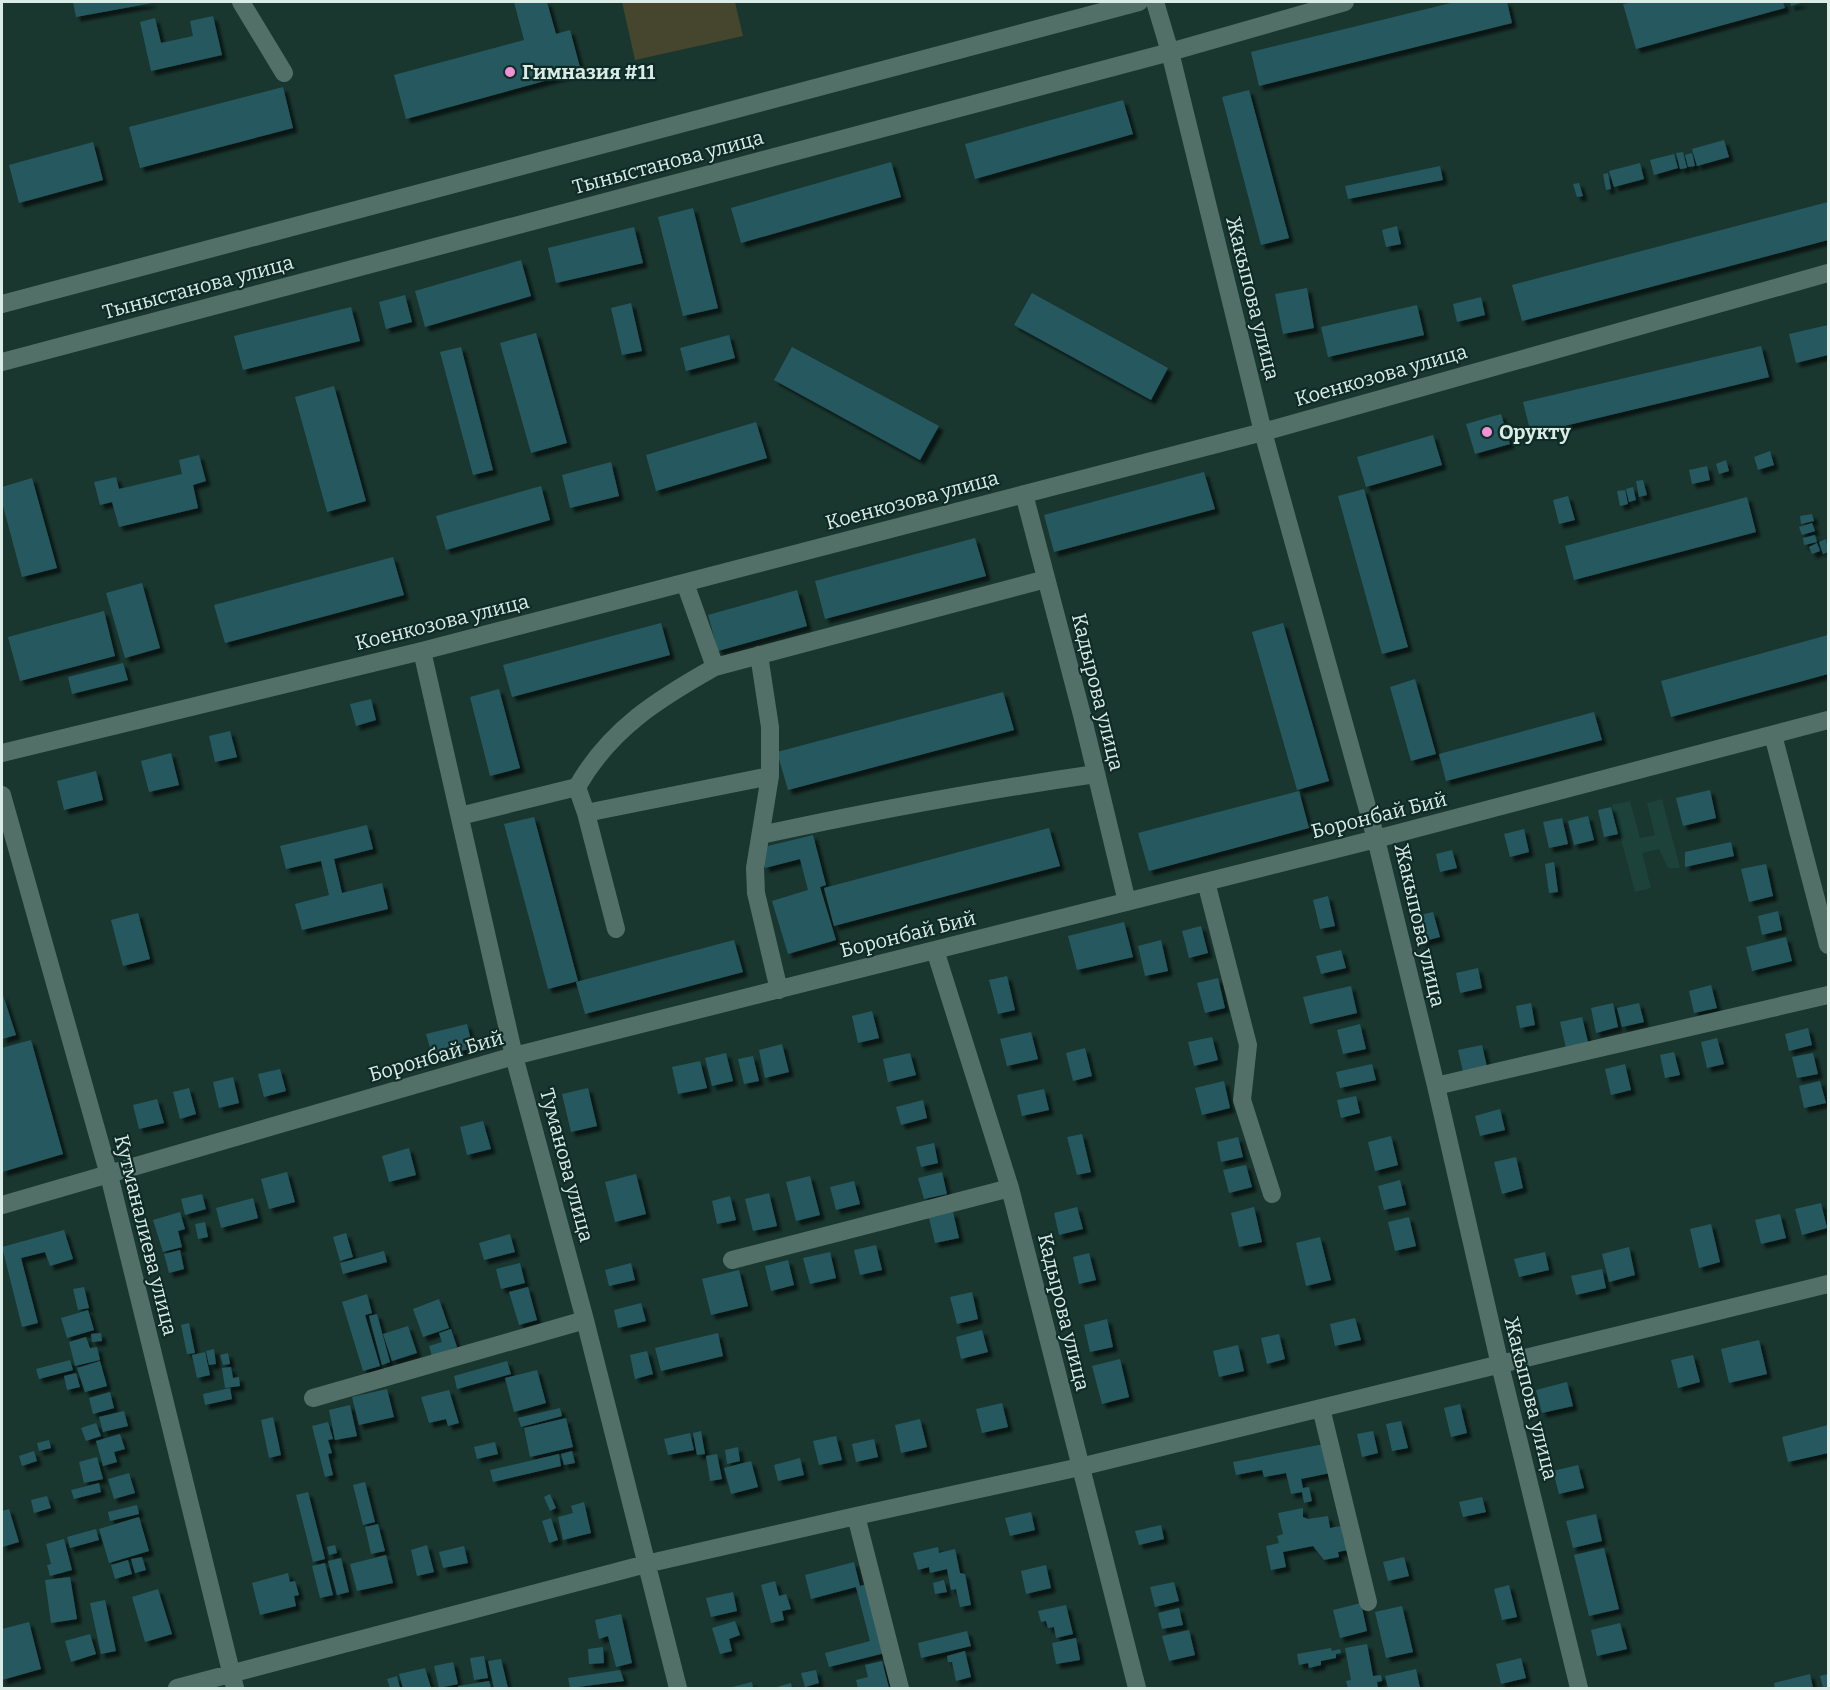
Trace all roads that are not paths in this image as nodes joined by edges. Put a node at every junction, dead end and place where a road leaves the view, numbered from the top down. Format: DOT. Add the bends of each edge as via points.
graph roads {
  1 [pos="241,2"];
  2 [pos="1139,2"];
  3 [pos="1155,2"];
  4 [pos="1345,2"];
  5 [pos="1170,52"];
  6 [pos="284,73"];
  7 [pos="1828,273"];
  8 [pos="2,304"];
  9 [pos="2,362"];
  10 [pos="1263,432"];
  11 [pos="1024,494"];
  12 [pos="1046,579"];
  13 [pos="686,583"];
  14 [pos="422,651"];
  15 [pos="759,655"];
  16 [pos="715,667"];
  17 [pos="1828,720"];
  18 [pos="1773,735"];
  19 [pos="2,753"];
  20 [pos="1096,774"];
  21 [pos="770,776"];
  22 [pos="577,787"];
  23 [pos="2,795"];
  24 [pos="586,813"];
  25 [pos="460,816"];
  26 [pos="761,835"];
  27 [pos="1376,839"];
  28 [pos="1206,882"];
  29 [pos="1127,902"];
  30 [pos="616,929"];
  31 [pos="1828,945"];
  32 [pos="935,950"];
  33 [pos="779,990"];
  34 [pos="1828,995"];
  35 [pos="514,1056"];
  36 [pos="1436,1086"];
  37 [pos="109,1174"];
  38 [pos="1010,1188"];
  39 [pos="1272,1194"];
  40 [pos="2,1205"];
  41 [pos="732,1260"];
  42 [pos="1828,1284"];
  43 [pos="585,1320"];
  44 [pos="1500,1365"];
  45 [pos="313,1398"];
  46 [pos="1322,1408"];
  47 [pos="1080,1467"];
  48 [pos="856,1516"];
  49 [pos="646,1564"];
  50 [pos="1368,1602"];
  51 [pos="234,1682"];
  52 [pos="177,1689"];
  53 [pos="678,1689"];
  54 [pos="900,1689"];
  55 [pos="1137,1689"];
  56 [pos="1579,1689"];
  1 -- 6 [label="street"];
  2 -- 8 [label="street, Тыныстанова улица"];
  3 -- 5 [label="street, Жакыпова улица"];
  4 -- 5 [label="street, Тыныстанова улица"];
  5 -- 9 [label="street, Тыныстанова улица"];
  5 -- 10 [label="street, Жакыпова улица"];
  7 -- 10 [label="street, Коенкозова улица"];
  10 -- 11 [label="street, Коенкозова улица"];
  10 -- 27 [label="street, Жакыпова улица"];
  11 -- 12 [label="street, Кадырова улица"];
  11 -- 13 [label="street, Коенкозова улица"];
  12 -- 15 [label="street"];
  12 -- 20 [label="street, Кадырова улица"];
  13 -- 14 [label="street, Коенкозова улица"];
  13 -- 16 [label="street"];
  14 -- 19 [label="street, Коенкозова улица"];
  14 -- 25 [label="street, Туманова улица"];
  15 -- 16 [label="street"];
  15 -- 21 [label="street" via="770,727"];
  16 -- 22 [label="street" via="675,690 624,728 590,765"];
  17 -- 18 [label="street, Боронбай Бий"];
  18 -- 27 [label="street, Боронбай Бий"];
  18 -- 31 [label="street"];
  20 -- 26 [label="street" via="1006,787"];
  20 -- 29 [label="street, Кадырова улица"];
  21 -- 24 [label="street"];
  21 -- 26 [label="street"];
  22 -- 24 [label="street"];
  22 -- 25 [label="street"];
  23 -- 37 [label="street, Кутманалиева улица"];
  24 -- 30 [label="street"];
  25 -- 35 [label="street, Туманова улица"];
  26 -- 33 [label="street" via="755,868 756,893"];
  27 -- 28 [label="street, Боронбай Бий"];
  27 -- 36 [label="street, Жакыпова улица"];
  28 -- 29 [label="street, Боронбай Бий"];
  28 -- 39 [label="street" via="1248,1045 1242,1100"];
  29 -- 32 [label="street, Боронбай Бий"];
  32 -- 33 [label="street, Боронбай Бий"];
  32 -- 38 [label="street, Кадырова улица"];
  33 -- 35 [label="street, Боронбай Бий"];
  34 -- 36 [label="street"];
  35 -- 37 [label="street, Боронбай Бий"];
  35 -- 43 [label="street, Туманова улица"];
  36 -- 44 [label="street, Жакыпова улица"];
  37 -- 40 [label="street, Боронбай Бий"];
  37 -- 51 [label="street, Кутманалиева улица"];
  38 -- 41 [label="street"];
  38 -- 47 [label="street, Кадырова улица"];
  42 -- 44 [label="street"];
  43 -- 45 [label="street"];
  43 -- 49 [label="street, Туманова улица"];
  44 -- 46 [label="street"];
  44 -- 56 [label="street, Жакыпова улица"];
  46 -- 47 [label="street"];
  46 -- 50 [label="street"];
  47 -- 48 [label="street"];
  47 -- 55 [label="street, Кадырова улица"];
  48 -- 49 [label="street"];
  48 -- 54 [label="street"];
  49 -- 51 [label="street"];
  49 -- 53 [label="street, Туманова улица"];
  51 -- 52 [label="street"];
}
